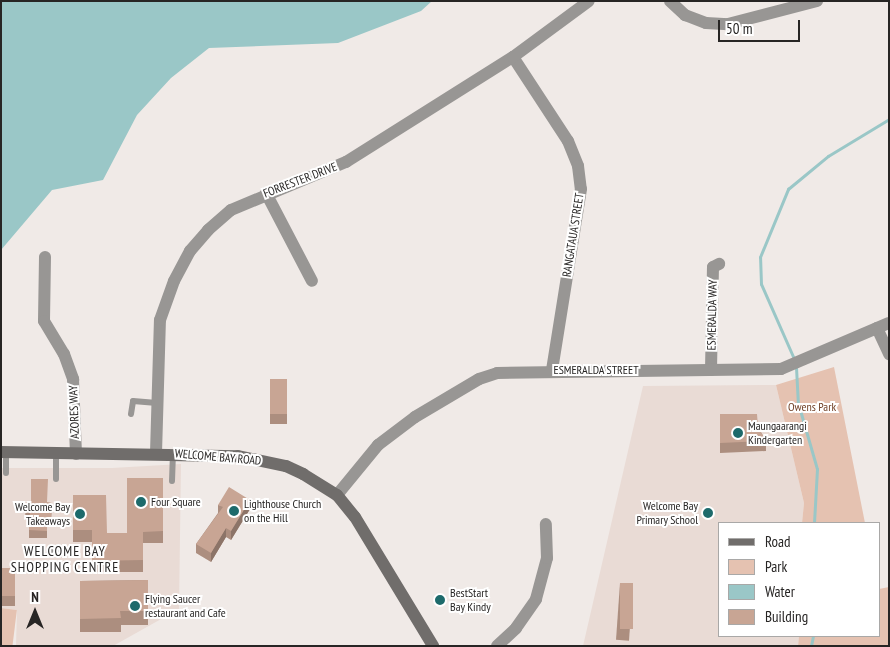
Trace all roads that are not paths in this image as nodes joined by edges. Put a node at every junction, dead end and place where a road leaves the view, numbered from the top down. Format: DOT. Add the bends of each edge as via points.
graph roads {
  1 [pos="589,1"];
  2 [pos="670,1"];
  3 [pos="817,1"];
  4 [pos="513,57"];
  5 [pos="266,193"];
  6 [pos="45,257"];
  7 [pos="719,264"];
  8 [pos="312,281"];
  9 [pos="883,326"];
  10 [pos="889,354"];
  11 [pos="552,370"];
  12 [pos="710,370"];
  13 [pos="157,404"];
  14 [pos="131,414"];
  15 [pos="4,452"];
  16 [pos="156,452"];
  17 [pos="56,453"];
  18 [pos="173,453"];
  19 [pos="76,454"];
  20 [pos="6,473"];
  21 [pos="56,478"];
  22 [pos="172,481"];
  23 [pos="337,495"];
  24 [pos="546,524"];
  25 [pos="57,551"];
  26 [pos="49,552"];
  27 [pos="433,646"];
  28 [pos="496,646"];
  1 -- 4 [label="street, FORRESTER DRIVE"];
  2 -- 3 [label="street" via="685,15 706,23 728,24"];
  4 -- 5 [label="street, FORRESTER DRIVE" via="346,162"];
  4 -- 11 [label="street, RANGATAUA STREET" via="568,141 578,166 581,189"];
  5 -- 8 [label="street"];
  5 -- 13 [label="street, FORRESTER DRIVE" via="231,210 208,230 190,251 174,281 160,320"];
  6 -- 19 [label="street, AZORES WAY" via="44,321 64,354 73,379"];
  7 -- 12 [label="street, ESMERALDA WAY" via="713,268"];
  9 -- 10 [label="street"];
  9 -- 12 [label="street, ESMERALDA STREET" via="781,369"];
  11 -- 12 [label="street, ESMERALDA STREET"];
  11 -- 23 [label="street, ESMERALDA STREET" via="497,373 447,396 378,445"];
  13 -- 14 [label="lane" via="133,401"];
  13 -- 16 [label="street, FORRESTER DRIVE"];
  15 -- 17 [label="main road, WELCOME BAY ROAD"];
  15 -- 20 [label="lane"];
  16 -- 18 [label="main road, WELCOME BAY ROAD"];
  16 -- 19 [label="main road, WELCOME BAY ROAD"];
  17 -- 19 [label="main road, WELCOME BAY ROAD"];
  17 -- 21 [label="lane"];
  18 -- 22 [label="lane"];
  18 -- 23 [label="main road, WELCOME BAY ROAD" via="260,459 303,474"];
  23 -- 27 [label="main road, WELCOME BAY ROAD" via="355,517"];
  24 -- 28 [label="street" via="547,558 536,599 516,628"];
  25 -- 26 [label="lane"];
}
